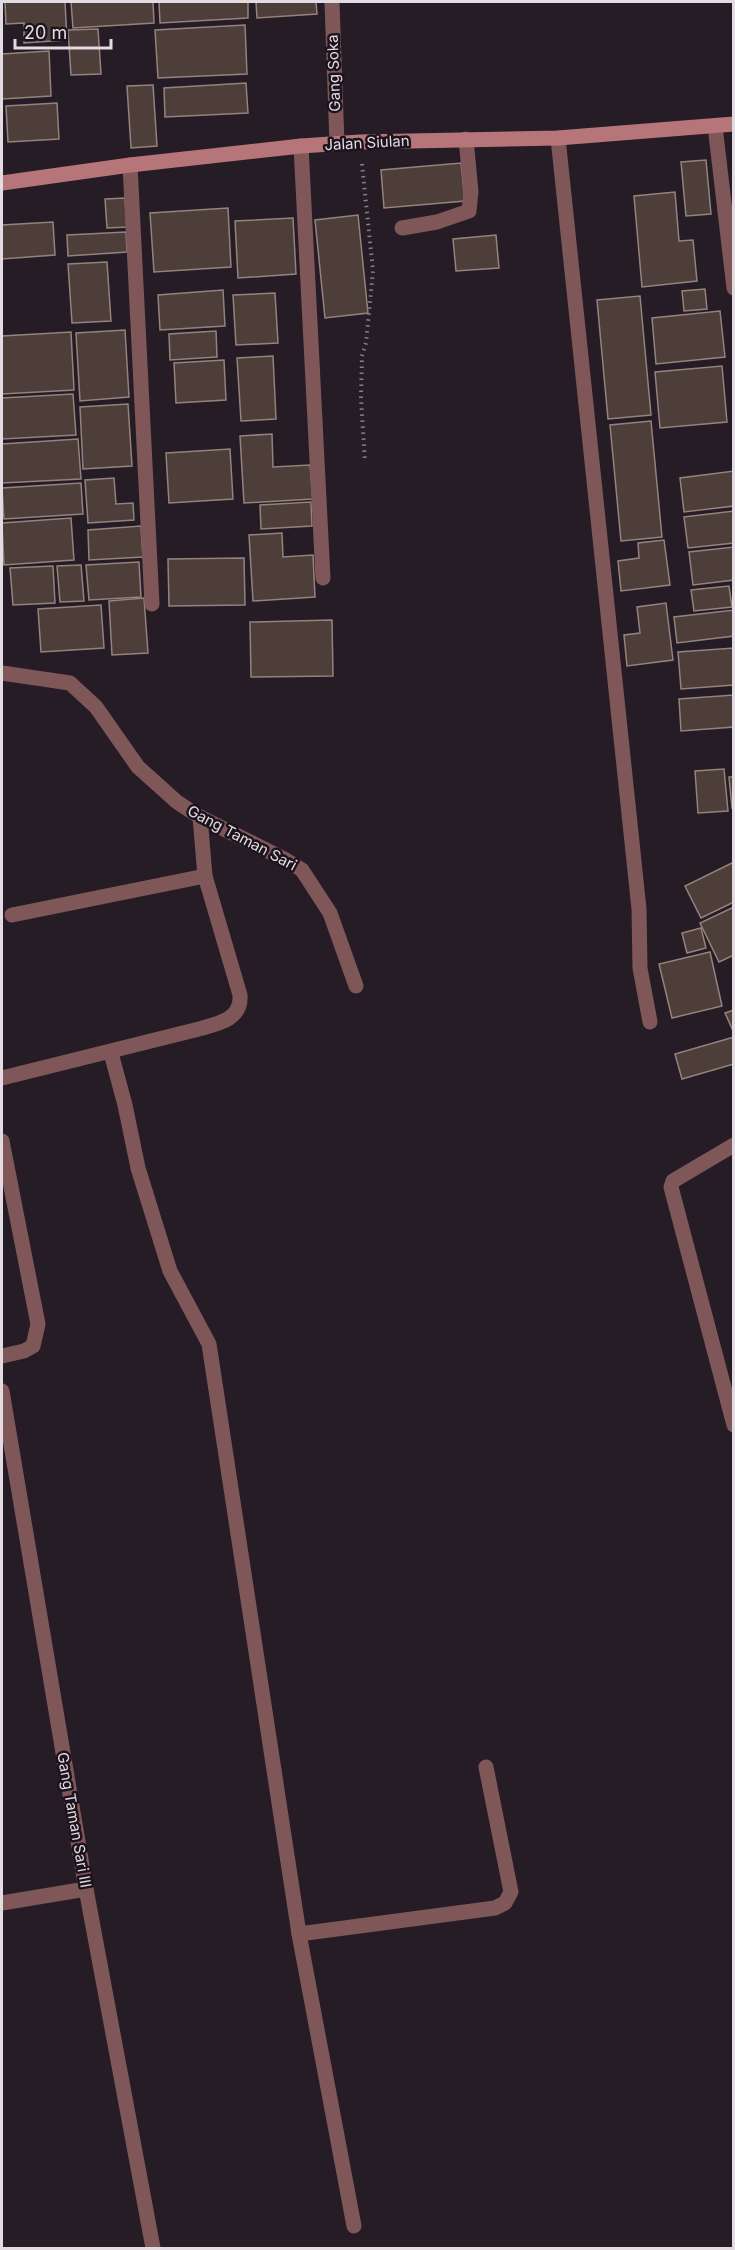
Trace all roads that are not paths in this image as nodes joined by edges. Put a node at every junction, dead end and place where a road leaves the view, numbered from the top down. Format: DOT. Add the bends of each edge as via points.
graph roads {
  1 [pos="332,2"];
  2 [pos="734,124"];
  3 [pos="716,126"];
  4 [pos="558,138"];
  5 [pos="466,139"];
  6 [pos="337,144"];
  7 [pos="301,146"];
  8 [pos="130,165"];
  9 [pos="2,183"];
  10 [pos="402,228"];
  11 [pos="734,288"];
  12 [pos="323,578"];
  13 [pos="152,604"];
  14 [pos="2,673"];
  15 [pos="200,817"];
  16 [pos="205,876"];
  17 [pos="12,915"];
  18 [pos="356,986"];
  19 [pos="650,1022"];
  20 [pos="111,1053"];
  21 [pos="2,1078"];
  22 [pos="2,1141"];
  23 [pos="734,1145"];
  24 [pos="2,1356"];
  25 [pos="2,1391"];
  26 [pos="734,1425"];
  27 [pos="486,1767"];
  28 [pos="86,1889"];
  29 [pos="2,1903"];
  30 [pos="299,1934"];
  31 [pos="354,2226"];
  32 [pos="153,2248"];
  1 -- 6 [label="street, Gang Soka"];
  2 -- 3 [label="street, Jalan Siulan"];
  3 -- 4 [label="street, Jalan Siulan"];
  3 -- 11 [label="street"];
  4 -- 5 [label="street, Jalan Siulan"];
  4 -- 19 [label="street" via="639,909 640,968"];
  5 -- 6 [label="street, Jalan Siulan"];
  5 -- 10 [label="street" via="469,211"];
  6 -- 7 [label="street, Jalan Siulan"];
  7 -- 8 [label="street, Jalan Siulan"];
  7 -- 12 [label="street"];
  8 -- 9 [label="street, Jalan Siulan"];
  8 -- 13 [label="street"];
  14 -- 15 [label="street, Gang Taman Sari" via="70,683 96,707 149,779"];
  15 -- 16 [label="street"];
  15 -- 18 [label="street, Gang Taman Sari" via="302,870 330,913"];
  16 -- 17 [label="street"];
  16 -- 20 [label="street" via="240,995 236,1013 223,1021"];
  20 -- 21 [label="street"];
  20 -- 30 [label="street" via="138,1168 170,1271 209,1344"];
  22 -- 24 [label="street" via="39,1324 33,1346"];
  23 -- 26 [label="street" via="673,1181 671,1187"];
  25 -- 28 [label="street, Gang Taman Sari III"];
  27 -- 30 [label="street" via="511,1892 505,1902 495,1908"];
  28 -- 29 [label="street"];
  28 -- 32 [label="street, Gang Taman Sari III"];
  30 -- 31 [label="street"];
}
